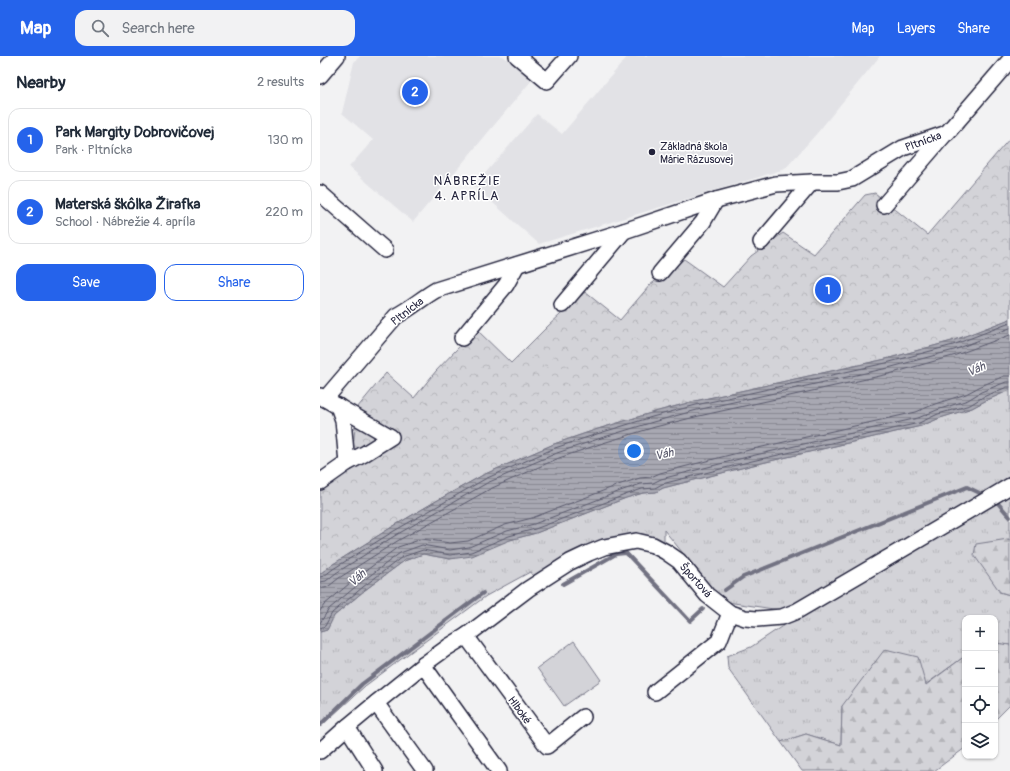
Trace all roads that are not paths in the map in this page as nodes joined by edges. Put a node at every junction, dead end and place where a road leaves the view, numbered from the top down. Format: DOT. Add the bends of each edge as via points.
graph roads {
  1 [pos="337,56"];
  2 [pos="517,56"];
  3 [pos="569,56"];
  4 [pos="1010,60"];
  5 [pos="320,76"];
  6 [pos="947,133"];
  7 [pos="812,182"];
  8 [pos="320,193"];
  9 [pos="716,200"];
  10 [pos="884,205"];
  11 [pos="624,231"];
  12 [pos="761,242"];
  13 [pos="385,250"];
  14 [pos="517,265"];
  15 [pos="660,273"];
  16 [pos="562,305"];
  17 [pos="462,338"];
  18 [pos="328,400"];
  19 [pos="347,463"];
  20 [pos="320,482"];
  21 [pos="1010,486"];
  22 [pos="730,613"];
  23 [pos="466,636"];
  24 [pos="423,665"];
  25 [pos="655,692"];
  26 [pos="376,703"];
  27 [pos="583,717"];
  28 [pos="347,727"];
  29 [pos="320,751"];
  30 [pos="375,771"];
  31 [pos="425,771"];
  32 [pos="499,771"];
  1 -- 5 [label="street"];
  2 -- 3 [label="street" via="547,81"];
  4 -- 6 [label="street, Pltnícka"];
  6 -- 7 [label="street, Pltnícka" via="903,148 852,179"];
  6 -- 10 [label="street"];
  7 -- 9 [label="street, Pltnícka" via="776,184"];
  7 -- 12 [label="street"];
  8 -- 13 [label="street"];
  9 -- 11 [label="street, Pltnícka"];
  9 -- 15 [label="street" via="702,222"];
  11 -- 14 [label="street, Pltnícka"];
  11 -- 16 [label="street"];
  14 -- 17 [label="street" via="506,285"];
  14 -- 18 [label="street, Pltnícka" via="436,290 396,316"];
  18 -- 19 [label="street" via="343,420"];
  18 -- 19 [label="street" via="391,437"];
  19 -- 20 [label="street"];
  21 -- 22 [label="street, Športová" via="797,611 782,617 757,619"];
  22 -- 23 [label="street, Športová" via="707,596 679,561 653,545 636,542 604,547 570,562 528,589"];
  22 -- 25 [label="street" via="719,641"];
  23 -- 24 [label="street, Športová"];
  23 -- 27 [label="street, Hlboké" via="547,746"];
  24 -- 26 [label="street"];
  24 -- 32 [label="street"];
  26 -- 28 [label="street"];
  26 -- 31 [label="street"];
  28 -- 29 [label="street"];
  28 -- 30 [label="street"];
}
